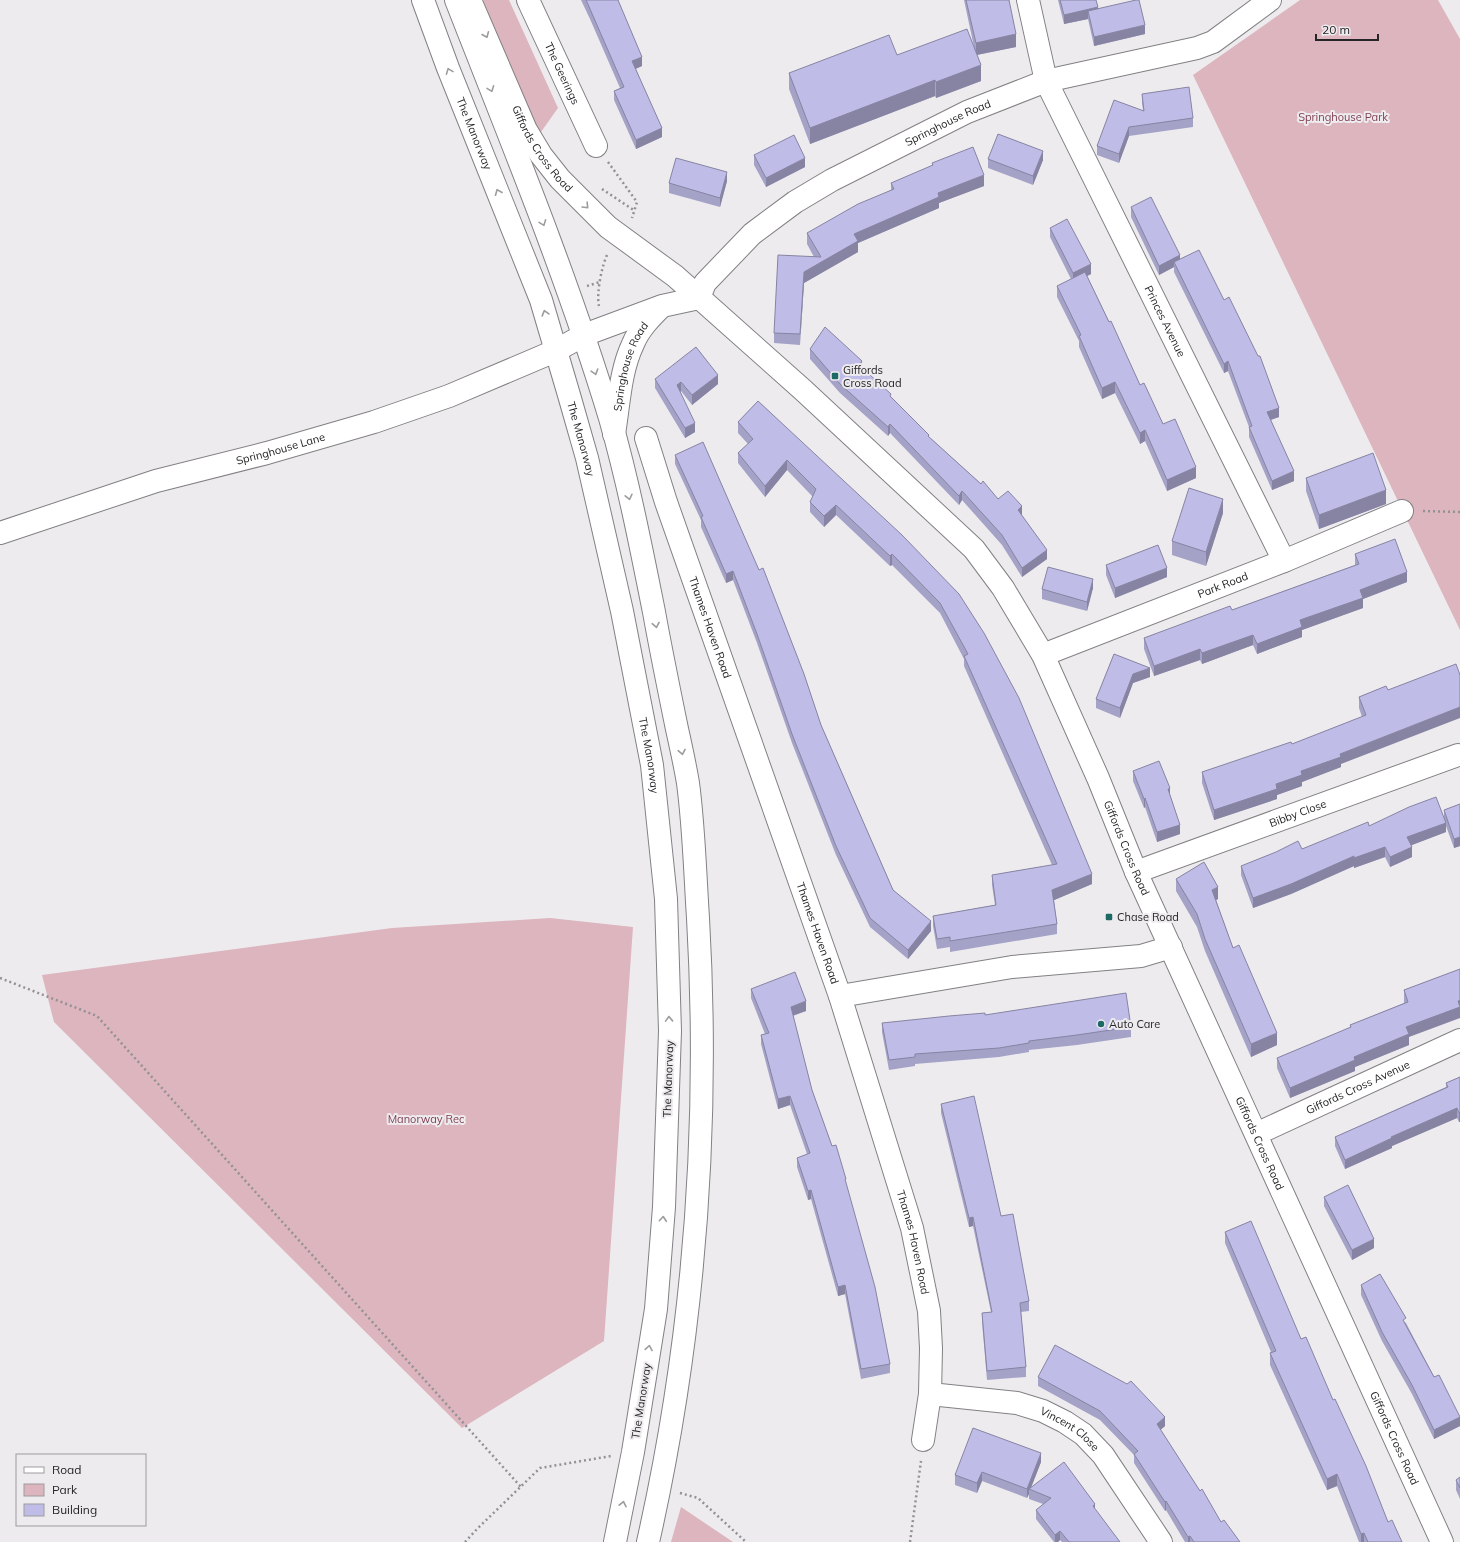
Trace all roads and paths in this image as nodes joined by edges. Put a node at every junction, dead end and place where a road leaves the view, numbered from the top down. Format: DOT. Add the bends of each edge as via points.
graph roads {
  1 [pos="423,0"];
  2 [pos="456,0"];
  3 [pos="470,0"];
  4 [pos="528,0"];
  5 [pos="1028,0"];
  6 [pos="1270,0"];
  7 [pos="1046,81"];
  8 [pos="596,146"];
  9 [pos="598,186"];
  10 [pos="611,250"];
  11 [pos="658,264"];
  12 [pos="600,282"];
  13 [pos="584,287"];
  14 [pos="699,298"];
  15 [pos="662,306"];
  16 [pos="600,311"];
  17 [pos="584,335"];
  18 [pos="555,351"];
  19 [pos="614,434"];
  20 [pos="646,438"];
  21 [pos="1402,511"];
  22 [pos="1460,512"];
  23 [pos="0,533"];
  24 [pos="1284,561"];
  25 [pos="1043,656"];
  26 [pos="1458,754"];
  27 [pos="1136,872"];
  28 [pos="1171,947"];
  29 [pos="0,978"];
  30 [pos="840,996"];
  31 [pos="1460,1040"];
  32 [pos="1256,1134"];
  33 [pos="930,1394"];
  34 [pos="924,1440"];
  35 [pos="633,1452"];
  36 [pos="521,1487"];
  37 [pos="660,1488"];
  38 [pos="911,1541"];
  39 [pos="465,1542"];
  40 [pos="615,1542"];
  41 [pos="648,1542"];
  42 [pos="746,1542"];
  43 [pos="1161,1542"];
  44 [pos="1442,1542"];
  18 -- 1 [label="street, The Manorway, one-way" via="541,300"];
  2 -- 17 [label="street, one-way"];
  3 -- 11 [label="street, Giffords Cross Road, one-way" via="526,130 541,155 560,179 608,228"];
  4 -- 8 [label="street, The Geerings"];
  5 -- 7 [label="street, Princes Avenue"];
  6 -- 7 [label="street, Springhouse Road" via="1214,42 1197,48"];
  7 -- 14 [label="street, Springhouse Road" via="967,112 832,180 795,202 752,234 705,283"];
  7 -- 24 [label="street, Princes Avenue"];
  8 -- 9 [label="path" via="637,202 635,211"];
  10 -- 12 [label="path" via="604,259"];
  11 -- 14 [label="street, Giffords Cross Road"];
  11 -- 15 [label="street" via="668,290"];
  12 -- 13 [label="path"];
  12 -- 16 [label="path" via="597,300"];
  14 -- 15 [label="street, Springhouse Road"];
  14 -- 25 [label="street, Giffords Cross Road" via="803,390 974,549 1004,588"];
  15 -- 17 [label="street, Springhouse Road"];
  15 -- 19 [label="street, Springhouse Road" via="645,324 632,344 622,376"];
  17 -- 18 [label="street, Springhouse Road"];
  17 -- 19 [label="street, one-way"];
  18 -- 23 [label="street, Springhouse Lane" via="449,396 374,422 156,481"];
  35 -- 18 [label="street, The Manorway, one-way" via="656,1309 664,1207 670,1031 666,899 652,765 624,618 587,458"];
  19 -- 37 [label="street, one-way" via="647,579 688,782 700,950 701,1118 694,1244 682,1355"];
  20 -- 30 [label="street, Thames Haven Road" via="666,502"];
  21 -- 22 [label="path"];
  21 -- 24 [label="street, Park Road"];
  24 -- 25 [label="street, Park Road"];
  25 -- 27 [label="street, Giffords Cross Road" via="1098,778"];
  26 -- 27 [label="street, Bibby Close"];
  27 -- 28 [label="street, Giffords Cross Road"];
  28 -- 30 [label="street" via="1141,956 1012,966"];
  28 -- 32 [label="street, Giffords Cross Road"];
  29 -- 36 [label="path" via="97,1016"];
  30 -- 33 [label="street, Thames Haven Road" via="912,1228 929,1311"];
  31 -- 32 [label="street, Giffords Cross Avenue"];
  32 -- 44 [label="street, Giffords Cross Road"];
  33 -- 34 [label="street, Thames Haven Road"];
  33 -- 43 [label="street, Vincent Close" via="1017,1403 1043,1411 1065,1422 1083,1434 1103,1455"];
  34 -- 38 [label="path"];
  35 -- 36 [label="path" via="540,1468"];
  40 -- 35 [label="street, The Manorway, one-way"];
  36 -- 39 [label="path"];
  37 -- 41 [label="street"];
  37 -- 42 [label="path" via="698,1498"];
}
